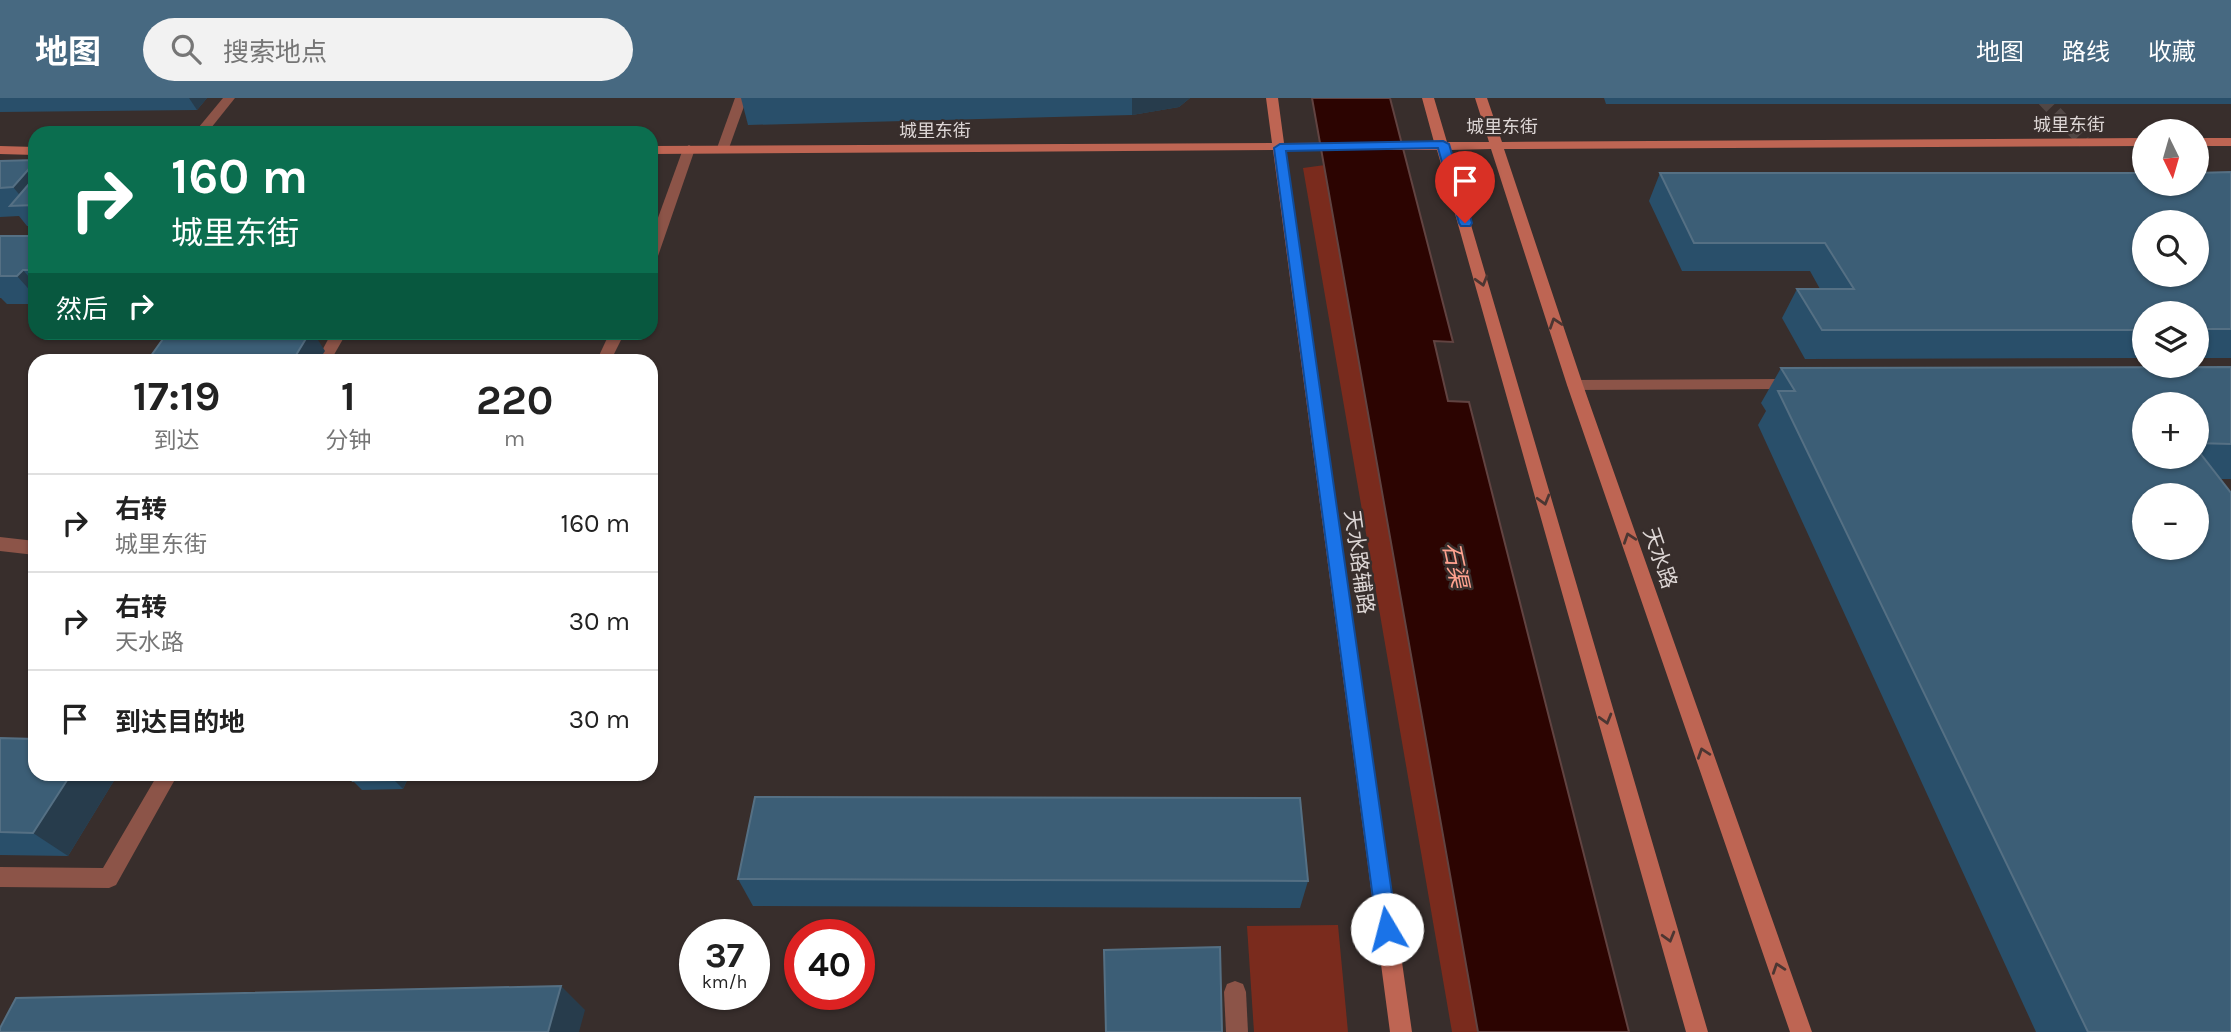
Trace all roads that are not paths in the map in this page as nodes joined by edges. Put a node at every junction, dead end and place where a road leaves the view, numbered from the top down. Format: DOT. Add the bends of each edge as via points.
graph roads {
  1 [pos="229,98"];
  2 [pos="741,98"];
  3 [pos="1272,98"];
  4 [pos="1429,98"];
  5 [pos="1481,98"];
  6 [pos="206,126"];
  7 [pos="2132,142"];
  8 [pos="2209,142"];
  9 [pos="2231,142"];
  10 [pos="1443,144"];
  11 [pos="1496,145"];
  12 [pos="723,148"];
  13 [pos="1280,148"];
  14 [pos="690,149"];
  15 [pos="0,150"];
  16 [pos="658,150"];
  17 [pos="28,151"];
  18 [pos="658,237"];
  19 [pos="1575,384"];
  20 [pos="1812,384"];
  21 [pos="0,544"];
  22 [pos="28,547"];
  23 [pos="164,781"];
  24 [pos="0,877"];
  25 [pos="1235,992"];
  26 [pos="1237,1032"];
  27 [pos="1401,1032"];
  28 [pos="1697,1032"];
  29 [pos="1801,1032"];
  1 -- 6 [label="street"];
  2 -- 12 [label="street"];
  3 -- 13 [label="street, 天水路辅路"];
  4 -- 10 [label="street"];
  5 -- 11 [label="street, 天水路"];
  7 -- 11 [label="street, 城里东街"];
  8 -- 9 [label="street"];
  10 -- 11 [label="street, 城里东街"];
  10 -- 13 [label="street, 城里东街"];
  10 -- 28 [label="street, one-way"];
  19 -- 11 [label="street, 天水路, one-way"];
  12 -- 13 [label="street, 城里东街"];
  12 -- 14 [label="street, 城里东街"];
  13 -- 27 [label="street, 天水路辅路"];
  14 -- 16 [label="street, 城里东街"];
  14 -- 18 [label="street"];
  15 -- 17 [label="street"];
  19 -- 20 [label="street"];
  29 -- 19 [label="street, 天水路, one-way"];
  21 -- 22 [label="street"];
  23 -- 24 [label="street" via="109,878"];
  25 -- 26 [label="street"];
}
